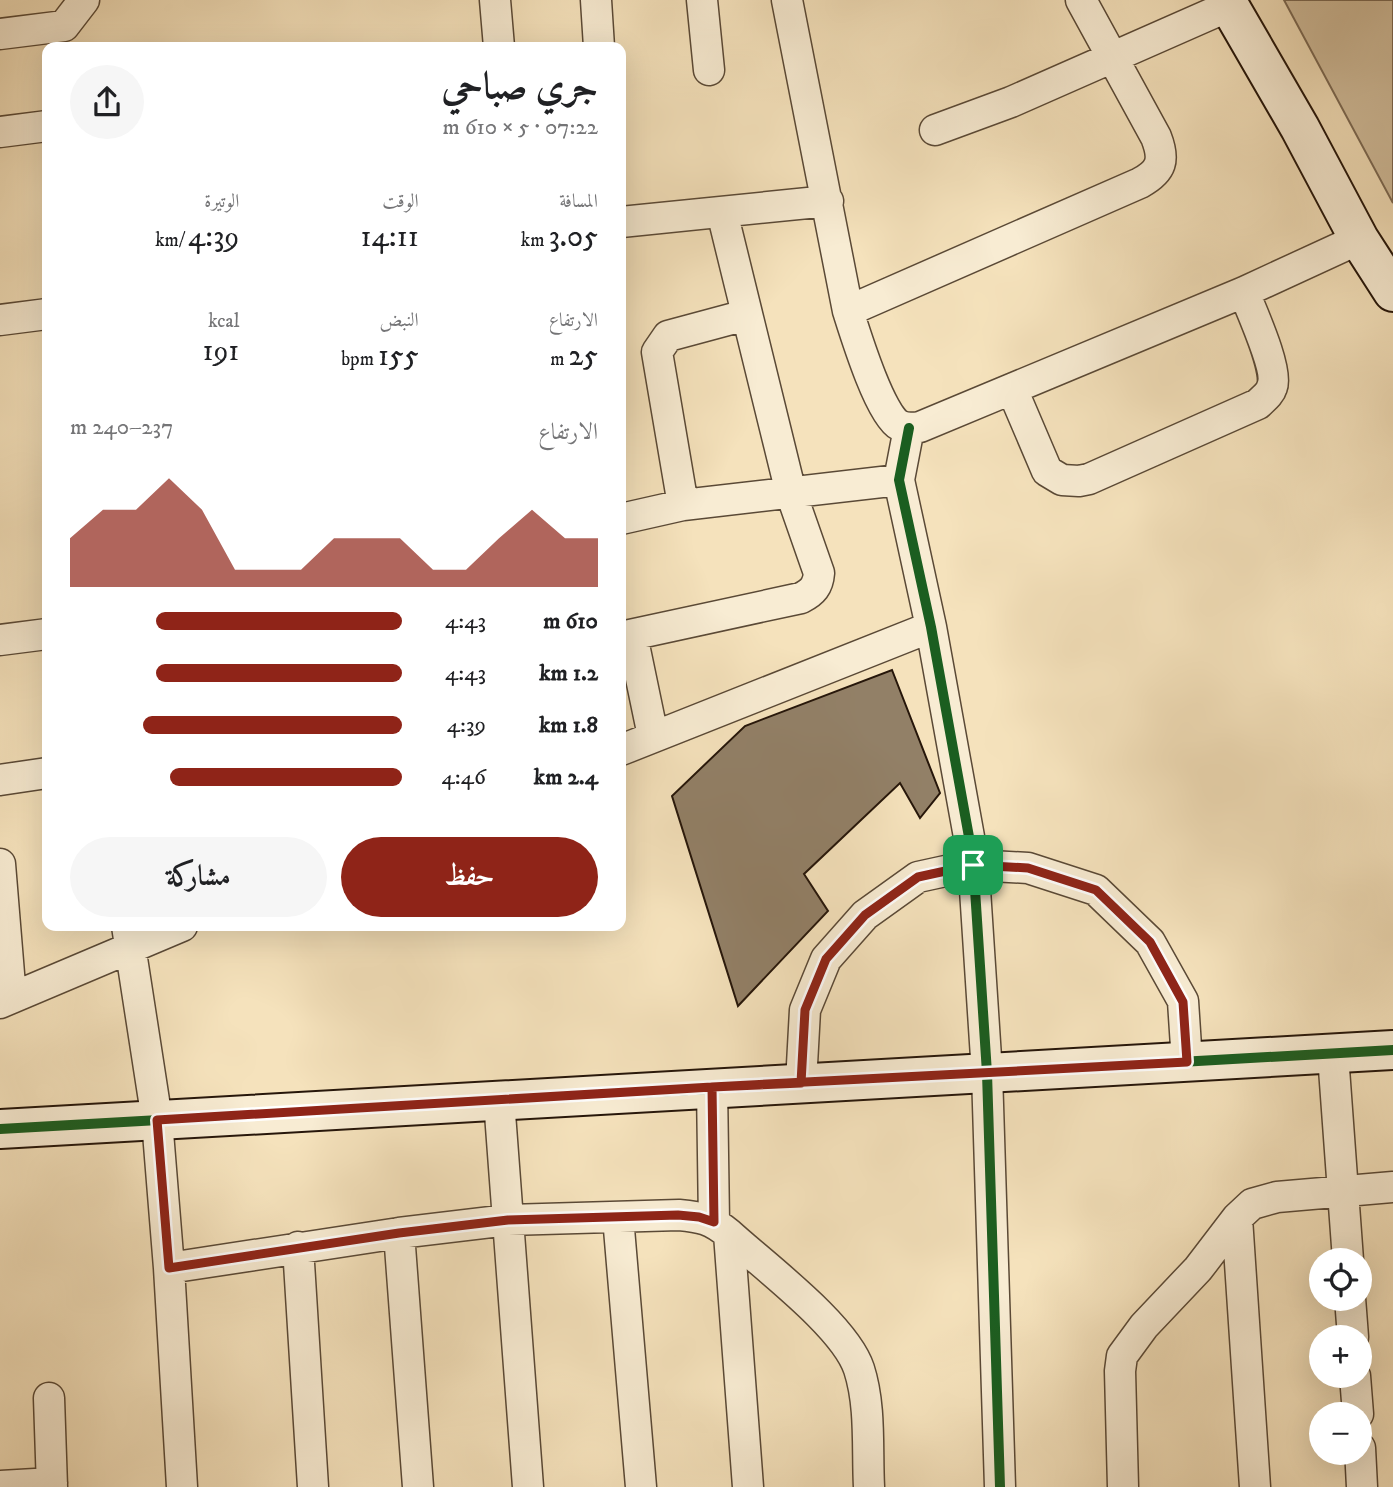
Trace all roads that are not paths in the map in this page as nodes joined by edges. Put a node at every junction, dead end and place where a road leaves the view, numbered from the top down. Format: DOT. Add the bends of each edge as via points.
graph roads {
  1 [pos="84,0"];
  2 [pos="495,0"];
  3 [pos="596,0"];
  4 [pos="702,0"];
  5 [pos="787,0"];
  6 [pos="1081,0"];
  7 [pos="1227,3"];
  8 [pos="0,34"];
  9 [pos="65,36"];
  10 [pos="499,42"];
  11 [pos="599,42"];
  12 [pos="1114,58"];
  13 [pos="709,70"];
  14 [pos="42,127"];
  15 [pos="935,130"];
  16 [pos="0,132"];
  17 [pos="828,201"];
  18 [pos="722,212"];
  19 [pos="626,222"];
  20 [pos="1359,239"];
  21 [pos="1244,292"];
  22 [pos="1393,292"];
  23 [pos="848,311"];
  24 [pos="42,315"];
  25 [pos="746,315"];
  26 [pos="0,320"];
  27 [pos="1012,389"];
  28 [pos="909,428"];
  29 [pos="899,480"];
  30 [pos="792,492"];
  31 [pos="683,505"];
  32 [pos="626,518"];
  33 [pos="932,627"];
  34 [pos="42,635"];
  35 [pos="626,636"];
  36 [pos="0,640"];
  37 [pos="653,736"];
  38 [pos="626,748"];
  39 [pos="42,774"];
  40 [pos="0,780"];
  41 [pos="0,864"];
  42 [pos="973,865"];
  43 [pos="156,931"];
  44 [pos="129,936"];
  45 [pos="6,1000"];
  46 [pos="1393,1050"];
  47 [pos="1333,1055"];
  48 [pos="1187,1062"];
  49 [pos="987,1073"];
  50 [pos="801,1083"];
  51 [pos="712,1087"];
  52 [pos="499,1100"];
  53 [pos="157,1120"];
  54 [pos="0,1129"];
  55 [pos="1393,1187"];
  56 [pos="1344,1192"];
  57 [pos="618,1217"];
  58 [pos="1237,1218"];
  59 [pos="508,1220"];
  60 [pos="722,1228"];
  61 [pos="399,1233"];
  62 [pos="298,1247"];
  63 [pos="1347,1248"];
  64 [pos="169,1268"];
  65 [pos="49,1398"];
  66 [pos="1361,1465"];
  67 [pos="52,1485"];
  68 [pos="0,1486"];
  69 [pos="182,1487"];
  70 [pos="313,1487"];
  71 [pos="418,1487"];
  72 [pos="528,1487"];
  73 [pos="641,1487"];
  74 [pos="748,1487"];
  75 [pos="869,1487"];
  76 [pos="1000,1487"];
  77 [pos="1123,1487"];
  78 [pos="1255,1487"];
  79 [pos="1362,1487"];
  1 -- 9 [label="street"];
  2 -- 10 [label="street"];
  3 -- 11 [label="street"];
  4 -- 13 [label="street"];
  5 -- 17 [label="street"];
  6 -- 12 [label="street"];
  7 -- 12 [label="street"];
  7 -- 20 [label="street"];
  8 -- 9 [label="street"];
  12 -- 15 [label="street"];
  12 -- 23 [label="street" via="1161,149 1162,159 1152,177"];
  14 -- 16 [label="street"];
  17 -- 18 [label="street"];
  17 -- 23 [label="street"];
  18 -- 19 [label="street"];
  18 -- 25 [label="street"];
  20 -- 21 [label="street"];
  20 -- 22 [label="street"];
  21 -- 27 [label="street"];
  21 -- 27 [label="street" via="1273,372 1272,388 1258,404 1133,461 1079,481 1054,476 1047,471"];
  23 -- 28 [label="street" via="888,414"];
  24 -- 26 [label="street"];
  25 -- 30 [label="street"];
  25 -- 31 [label="street" via="668,336 657,352"];
  27 -- 28 [label="street"];
  28 -- 29 [label="street"];
  29 -- 30 [label="street"];
  29 -- 33 [label="street"];
  30 -- 31 [label="street"];
  30 -- 35 [label="street" via="819,573 811,593"];
  31 -- 32 [label="street"];
  33 -- 37 [label="street"];
  33 -- 42 [label="street"];
  34 -- 36 [label="street"];
  35 -- 37 [label="street"];
  37 -- 38 [label="street"];
  39 -- 40 [label="street"];
  41 -- 45 [label="street"];
  42 -- 48 [label="street" via="1028,868 1096,890 1150,942 1183,1002"];
  42 -- 49 [label="street"];
  42 -- 50 [label="street" via="918,877 865,915 826,959 805,1010"];
  43 -- 44 [label="street"];
  44 -- 45 [label="street"];
  44 -- 53 [label="street"];
  46 -- 47 [label="street"];
  47 -- 48 [label="street"];
  47 -- 56 [label="street"];
  48 -- 49 [label="street"];
  49 -- 50 [label="street"];
  49 -- 76 [label="street"];
  50 -- 51 [label="street"];
  51 -- 52 [label="street"];
  51 -- 60 [label="street"];
  52 -- 53 [label="street"];
  52 -- 59 [label="street"];
  53 -- 54 [label="street"];
  53 -- 64 [label="street"];
  55 -- 56 [label="street"];
  56 -- 58 [label="street" via="1263,1200"];
  56 -- 63 [label="street"];
  57 -- 59 [label="street"];
  57 -- 60 [label="street" via="699,1217"];
  57 -- 73 [label="street"];
  58 -- 77 [label="street" via="1122,1356"];
  58 -- 78 [label="street"];
  59 -- 61 [label="street"];
  59 -- 72 [label="street"];
  60 -- 74 [label="street"];
  60 -- 75 [label="street" via="845,1342 864,1393"];
  61 -- 62 [label="street"];
  61 -- 71 [label="street"];
  62 -- 64 [label="street"];
  62 -- 70 [label="street"];
  64 -- 69 [label="street"];
  65 -- 67 [label="street"];
  66 -- 79 [label="street"];
  67 -- 68 [label="street"];
}
